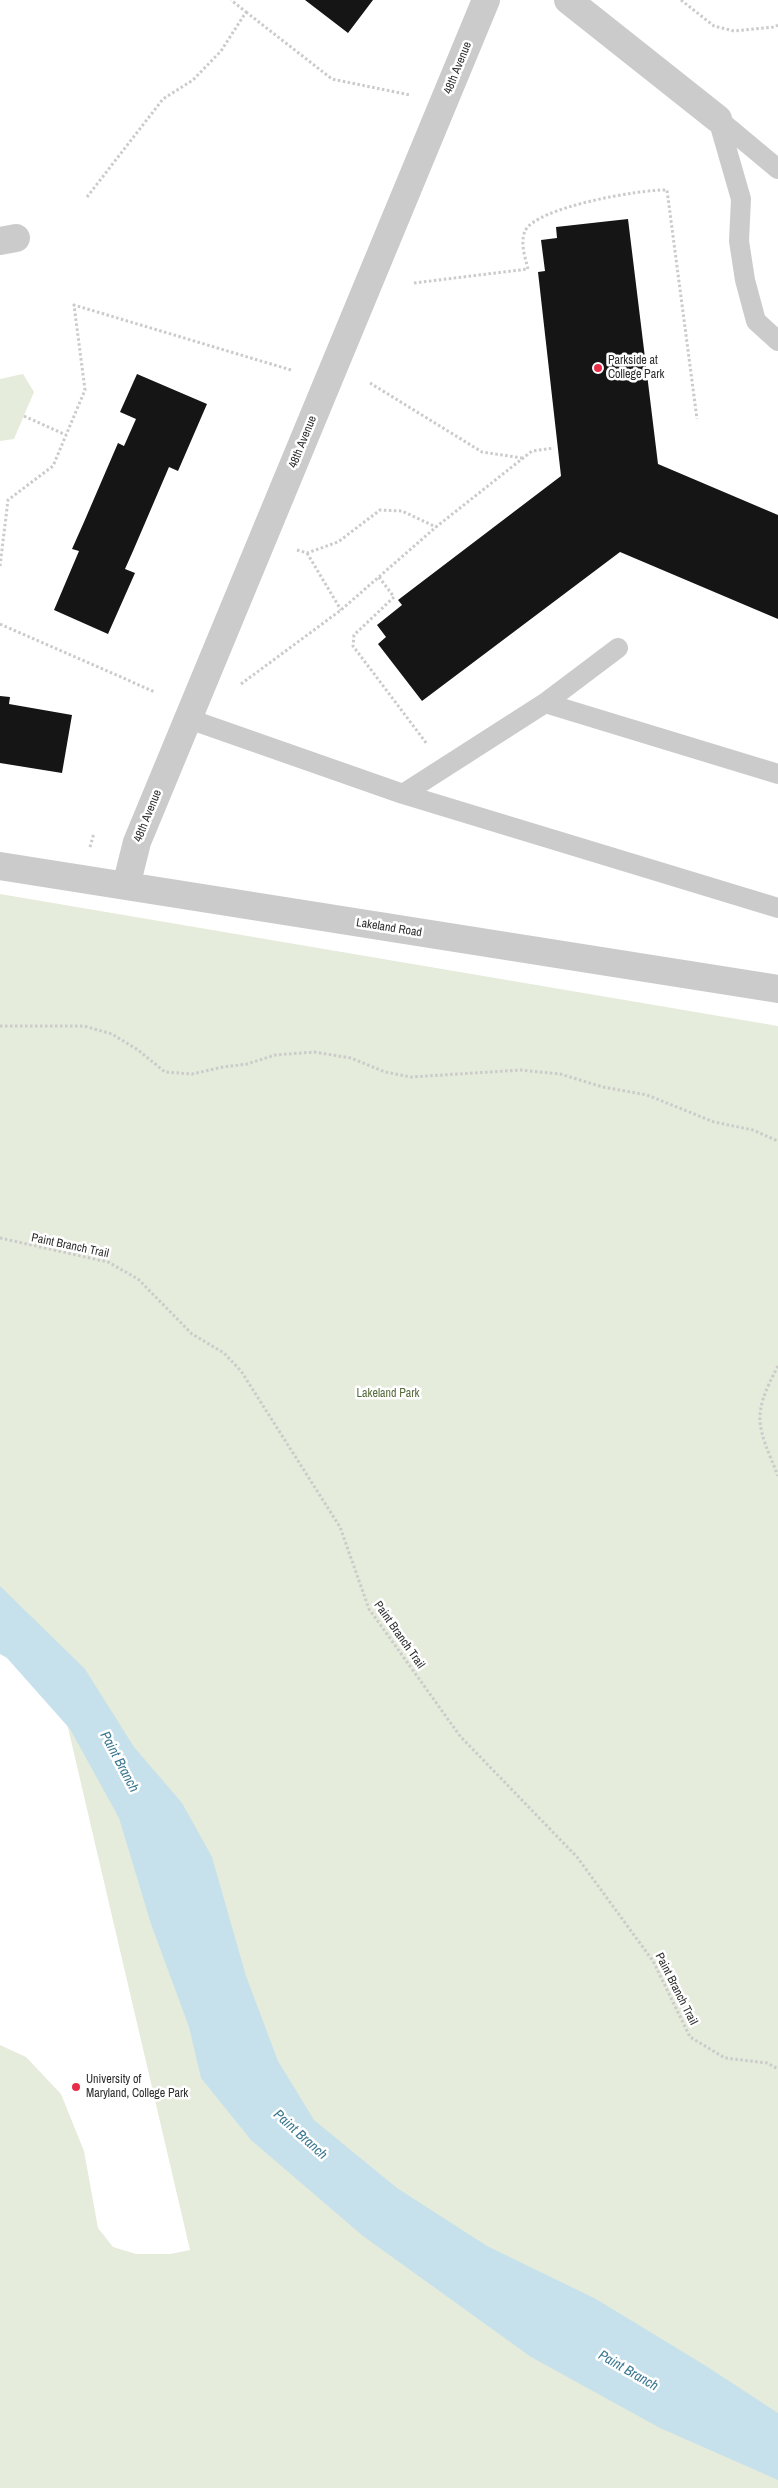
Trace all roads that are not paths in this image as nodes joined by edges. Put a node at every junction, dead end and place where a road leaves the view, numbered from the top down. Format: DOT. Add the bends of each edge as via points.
graph roads {
  1 [pos="486,0"];
  2 [pos="568,0"];
  3 [pos="718,119"];
  4 [pos="778,168"];
  5 [pos="778,341"];
  6 [pos="618,648"];
  7 [pos="545,703"];
  8 [pos="189,719"];
  9 [pos="778,774"];
  10 [pos="403,794"];
  11 [pos="0,866"];
  12 [pos="126,886"];
  13 [pos="778,908"];
  14 [pos="778,989"];
  1 -- 8 [label="street, 48th Avenue"];
  2 -- 3 [label="street"];
  3 -- 4 [label="lane"];
  3 -- 5 [label="lane" via="741,199 739,241 756,322"];
  6 -- 7 [label="lane"];
  7 -- 9 [label="lane"];
  7 -- 10 [label="lane"];
  8 -- 10 [label="lane"];
  8 -- 12 [label="street, 48th Avenue" via="137,842"];
  10 -- 13 [label="lane"];
  11 -- 12 [label="street, Lakeland Road"];
  12 -- 14 [label="street, Lakeland Road"];
}
